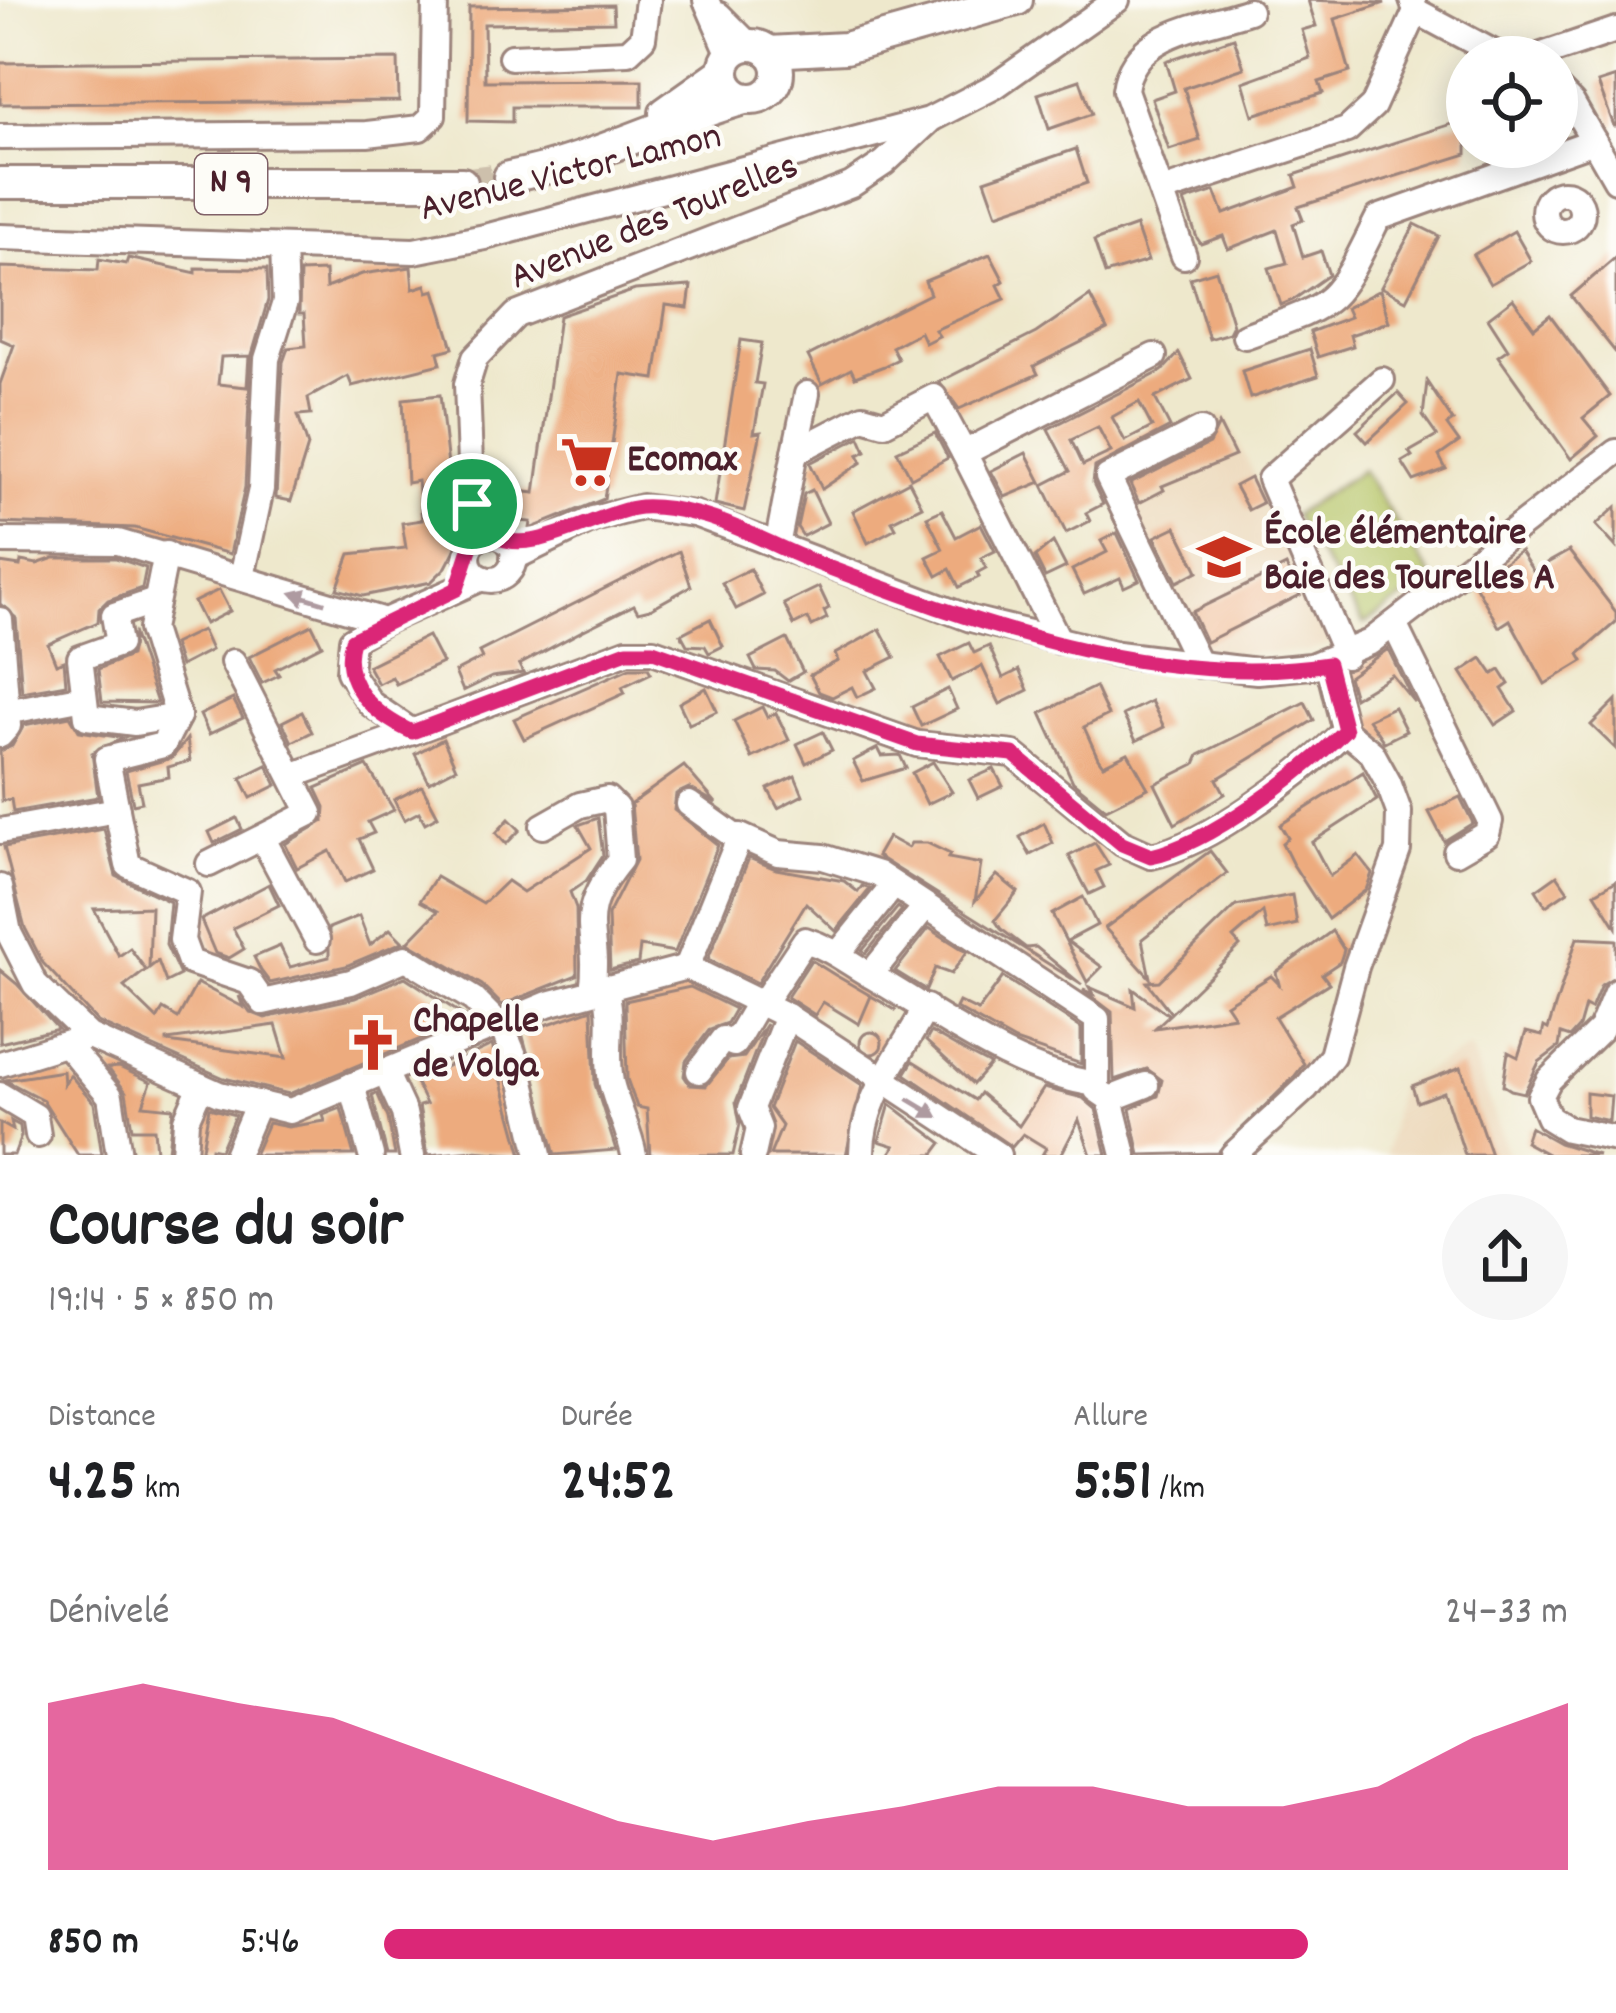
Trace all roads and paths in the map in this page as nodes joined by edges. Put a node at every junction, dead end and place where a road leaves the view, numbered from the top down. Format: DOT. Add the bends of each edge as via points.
graph roads {
  1 [pos="435,0"];
  2 [pos="648,0"];
  3 [pos="1018,0"];
  4 [pos="1118,0"];
  5 [pos="708,3"];
  6 [pos="1414,6"];
  7 [pos="1249,11"];
  8 [pos="1616,30"];
  9 [pos="1466,36"];
  10 [pos="1578,43"];
  11 [pos="845,48"];
  12 [pos="743,56"];
  13 [pos="511,57"];
  14 [pos="757,96"];
  15 [pos="1578,118"];
  16 [pos="929,120"];
  17 [pos="0,136"];
  18 [pos="1594,141"];
  19 [pos="461,178"];
  20 [pos="0,179"];
  21 [pos="1616,181"];
  22 [pos="1162,191"];
  23 [pos="1580,203"];
  24 [pos="0,237"];
  25 [pos="283,247"];
  26 [pos="1184,256"];
  27 [pos="1245,336"];
  28 [pos="1154,356"];
  29 [pos="1382,380"];
  30 [pos="807,394"];
  31 [pos="1201,430"];
  32 [pos="795,452"];
  33 [pos="1616,452"];
  34 [pos="964,453"];
  35 [pos="1,544"];
  36 [pos="777,546"];
  37 [pos="489,552"];
  38 [pos="166,554"];
  39 [pos="242,577"];
  40 [pos="155,601"];
  41 [pos="0,620"];
  42 [pos="386,621"];
  43 [pos="1394,624"];
  44 [pos="1059,641"];
  45 [pos="1337,660"];
  46 [pos="233,662"];
  47 [pos="1199,665"];
  48 [pos="84,697"];
  49 [pos="178,716"];
  50 [pos="3,724"];
  51 [pos="1345,730"];
  52 [pos="412,732"];
  53 [pos="294,775"];
  54 [pos="689,804"];
  55 [pos="117,810"];
  56 [pos="543,826"];
  57 [pos="0,831"];
  58 [pos="263,839"];
  59 [pos="738,839"];
  60 [pos="1456,852"];
  61 [pos="209,864"];
  62 [pos="894,885"];
  63 [pos="0,887"];
  64 [pos="925,907"];
  65 [pos="317,940"];
  66 [pos="839,953"];
  67 [pos="687,967"];
  68 [pos="870,975"];
  69 [pos="598,989"];
  70 [pos="1616,992"];
  71 [pos="761,1002"];
  72 [pos="926,1007"];
  73 [pos="788,1016"];
  74 [pos="499,1022"];
  75 [pos="78,1041"];
  76 [pos="0,1064"];
  77 [pos="698,1071"];
  78 [pos="386,1074"];
  79 [pos="882,1083"];
  80 [pos="352,1085"];
  81 [pos="1146,1085"];
  82 [pos="201,1086"];
  83 [pos="1104,1092"];
  84 [pos="0,1096"];
  85 [pos="258,1103"];
  86 [pos="38,1135"];
  87 [pos="1616,1138"];
  88 [pos="987,1152"];
  89 [pos="119,1155"];
  90 [pos="184,1155"];
  91 [pos="236,1155"];
  92 [pos="370,1155"];
  93 [pos="412,1155"];
  94 [pos="539,1155"];
  95 [pos="634,1155"];
  96 [pos="753,1155"];
  97 [pos="862,1155"];
  98 [pos="1124,1155"];
  99 [pos="1233,1155"];
  1 -- 17 [label="street" via="436,98 420,128"];
  2 -- 13 [label="street" via="643,38 628,52"];
  3 -- 11 [label="main road"];
  4 -- 16 [label="street, Avenue Victor Lamon" via="995,86"];
  5 -- 12 [label="street"];
  6 -- 9 [label="street"];
  6 -- 22 [label="street" via="1364,118"];
  7 -- 22 [label="street" via="1152,44 1128,68 1126,89"];
  8 -- 10 [label="street"];
  11 -- 12 [label="main road"];
  11 -- 14 [label="main road"];
  12 -- 14 [label="main road" via="729,88"];
  12 -- 14 [label="main road" via="779,76"];
  12 -- 14 [label="main road" via="624,135 507,172 604,153 691,114"];
  15 -- 18 [label="street"];
  16 -- 25 [label="street, Avenue Victor Lamon" via="414,251"];
  16 -- 37 [label="street, Avenue des Tourelles" via="850,185 546,301 498,329 467,384 472,504"];
  18 -- 21 [label="street"];
  18 -- 27 [label="street" via="1378,218 1328,306"];
  19 -- 20 [label="main road, N 9"];
  21 -- 23 [label="street"];
  22 -- 26 [label="street"];
  24 -- 25 [label="street, Avenue Victor Lamon"];
  25 -- 39 [label="street" via="284,302 267,359 260,489"];
  28 -- 34 [label="street"];
  29 -- 45 [label="street" via="1270,478"];
  30 -- 32 [label="street"];
  31 -- 47 [label="street" via="1108,478"];
  32 -- 34 [label="street" via="863,418 884,423 934,397"];
  32 -- 36 [label="street"];
  33 -- 43 [label="street"];
  34 -- 44 [label="street"];
  35 -- 38 [label="street" via="118,542"];
  36 -- 37 [label="street" via="695,514 642,507"];
  36 -- 44 [label="street" via="971,620"];
  37 -- 42 [label="street" via="457,589"];
  38 -- 39 [label="street"];
  38 -- 40 [label="street"];
  42 -- 39 [label="street, one-way"];
  40 -- 48 [label="street" via="114,615 119,644 80,658"];
  40 -- 49 [label="street" via="151,628"];
  41 -- 50 [label="street"];
  42 -- 52 [label="street" via="352,640 349,672 371,704"];
  43 -- 45 [label="street"];
  43 -- 60 [label="street" via="1490,821 1487,834"];
  44 -- 47 [label="street"];
  45 -- 47 [label="street" via="1257,671"];
  45 -- 51 [label="street"];
  46 -- 53 [label="street"];
  48 -- 49 [label="street" via="91,720"];
  48 -- 50 [label="street"];
  49 -- 55 [label="street" via="163,745 107,759"];
  51 -- 52 [label="street" via="1200,836 1151,856 1122,844 1013,754 917,744 653,651 627,651"];
  51 -- 99 [label="street" via="1372,753 1388,782 1399,812 1398,850 1332,1056"];
  52 -- 53 [label="street"];
  53 -- 58 [label="street" via="310,813"];
  54 -- 59 [label="street"];
  55 -- 57 [label="street"];
  55 -- 74 [label="street" via="128,865 188,892 182,940 195,968 249,982 263,1002 413,958"];
  56 -- 69 [label="street" via="580,806 607,800 616,808 620,860 590,914"];
  58 -- 61 [label="street"];
  58 -- 65 [label="street"];
  59 -- 62 [label="street" via="861,866"];
  59 -- 67 [label="street"];
  62 -- 64 [label="street"];
  62 -- 66 [label="street"];
  63 -- 75 [label="street" via="9,933"];
  64 -- 68 [label="street"];
  64 -- 83 [label="street" via="1097,1019"];
  66 -- 68 [label="street"];
  66 -- 71 [label="street" via="805,940"];
  67 -- 69 [label="street"];
  67 -- 71 [label="street"];
  68 -- 72 [label="street"];
  69 -- 74 [label="street"];
  69 -- 95 [label="street" via="614,1016 612,1084"];
  70 -- 87 [label="street" via="1601,1029 1540,1097 1549,1118 1568,1129"];
  71 -- 73 [label="street"];
  71 -- 77 [label="street" via="734,1044 723,1039"];
  72 -- 79 [label="street"];
  72 -- 83 [label="street" via="1027,1063"];
  73 -- 79 [label="street"];
  73 -- 96 [label="street" via="751,1108 759,1128"];
  74 -- 78 [label="street"];
  74 -- 94 [label="street"];
  75 -- 76 [label="street"];
  75 -- 82 [label="street"];
  75 -- 89 [label="street" via="110,1096"];
  78 -- 80 [label="street"];
  78 -- 93 [label="street"];
  79 -- 88 [label="street, one-way"];
  79 -- 97 [label="street" via="861,1129"];
  80 -- 85 [label="street" via="290,1111"];
  80 -- 92 [label="street"];
  81 -- 83 [label="street"];
  82 -- 85 [label="street"];
  82 -- 90 [label="street" via="186,1120"];
  83 -- 98 [label="street"];
  84 -- 86 [label="street" via="35,1116"];
  85 -- 91 [label="street"];
}
